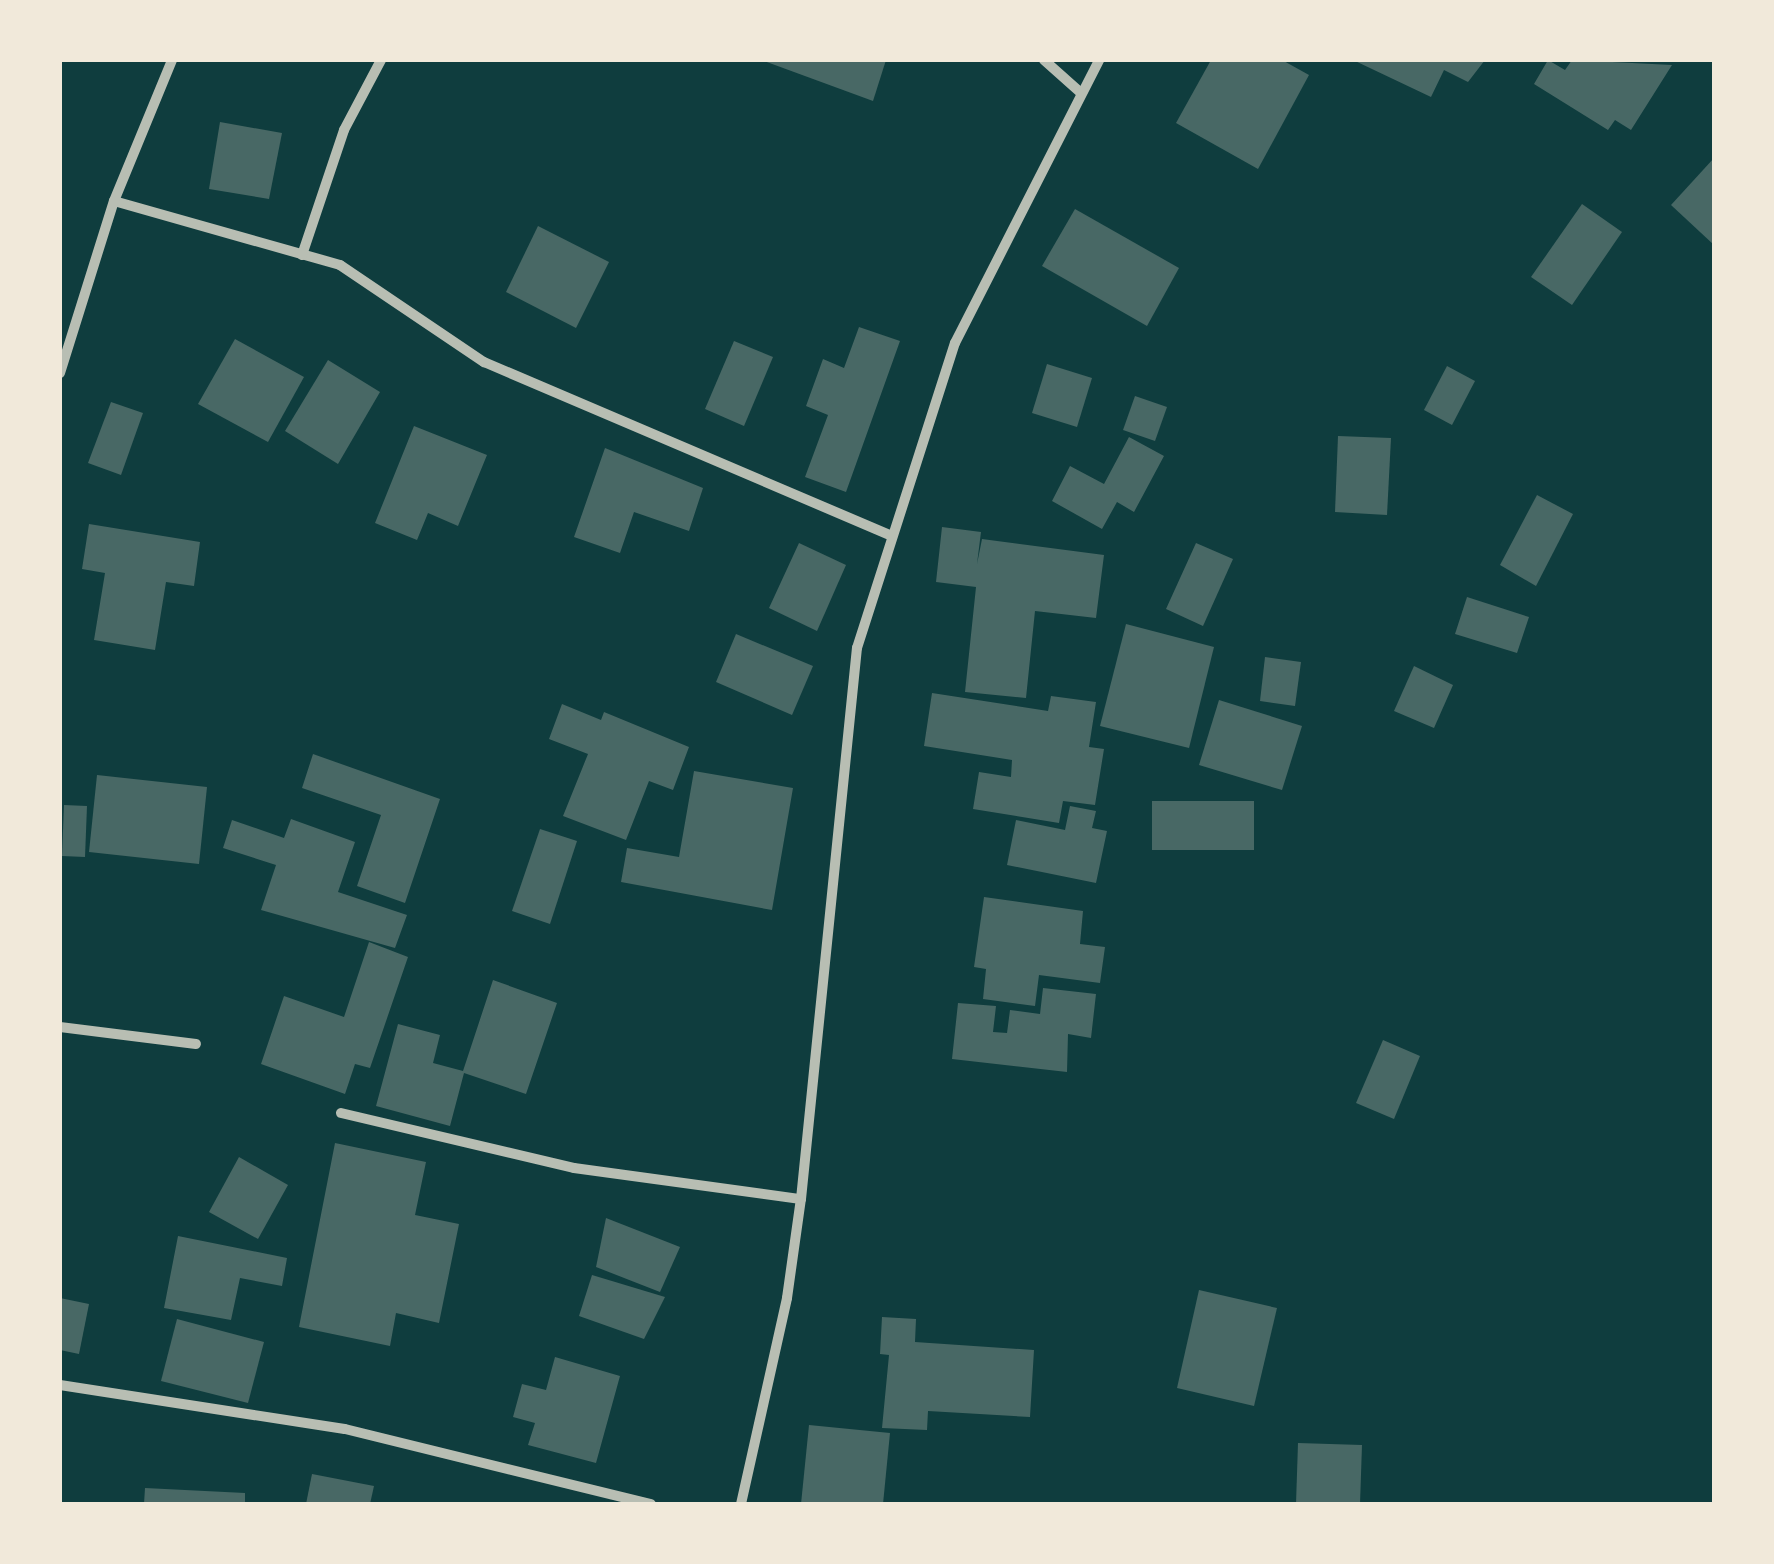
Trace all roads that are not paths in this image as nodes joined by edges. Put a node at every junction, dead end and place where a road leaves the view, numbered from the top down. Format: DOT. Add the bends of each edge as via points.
graph roads {
  1 [pos="172,60"];
  2 [pos="380,60"];
  3 [pos="1044,60"];
  4 [pos="1099,60"];
  5 [pos="1080,93"];
  6 [pos="114,201"];
  7 [pos="302,255"];
  8 [pos="60,373"];
  9 [pos="889,535"];
  10 [pos="60,1027"];
  11 [pos="196,1044"];
  12 [pos="341,1113"];
  13 [pos="802,1199"];
  14 [pos="60,1385"];
  15 [pos="650,1504"];
  16 [pos="741,1504"];
  1 -- 6 [label="street"];
  2 -- 7 [label="street" via="344,130"];
  3 -- 5 [label="street"];
  4 -- 5 [label="street"];
  5 -- 9 [label="street" via="954,344"];
  6 -- 7 [label="street"];
  6 -- 8 [label="street"];
  7 -- 9 [label="street" via="340,264 484,362"];
  9 -- 13 [label="street" via="850,684 828,979"];
  10 -- 11 [label="street"];
  12 -- 13 [label="street" via="574,1168"];
  13 -- 16 [label="street" via="788,1298"];
  14 -- 15 [label="street" via="345,1429"];
}
